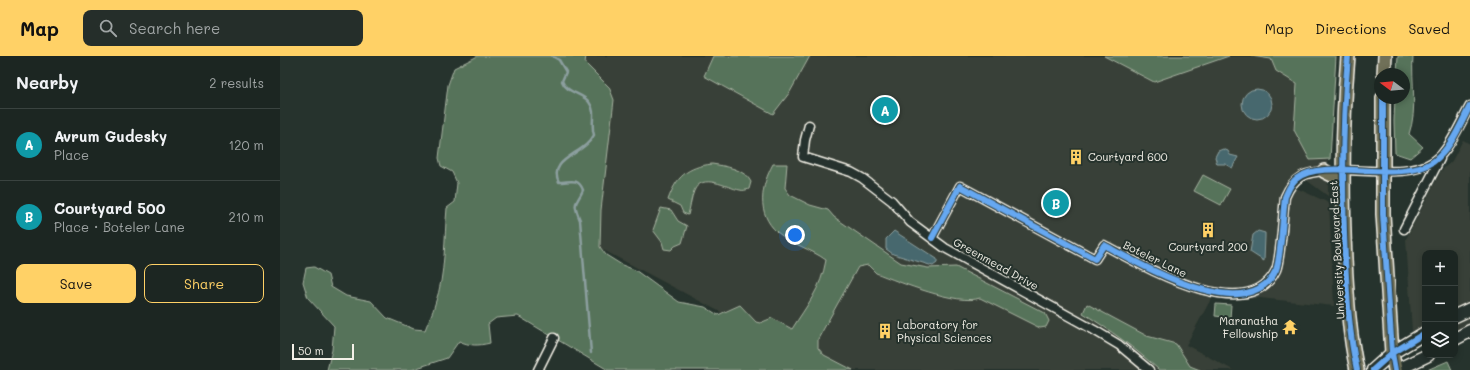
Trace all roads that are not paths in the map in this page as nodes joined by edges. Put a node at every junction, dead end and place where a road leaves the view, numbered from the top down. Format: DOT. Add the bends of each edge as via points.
graph roads {
  1 [pos="1348,56"];
  2 [pos="1385,56"];
  3 [pos="1384,68"];
  4 [pos="1383,104"];
  5 [pos="1470,106"];
  6 [pos="810,125"];
  7 [pos="1442,156"];
  8 [pos="1342,170"];
  9 [pos="1324,171"];
  10 [pos="1383,172"];
  11 [pos="1343,186"];
  12 [pos="1404,229"];
  13 [pos="932,238"];
  14 [pos="1470,310"];
  15 [pos="1458,315"];
  16 [pos="1470,331"];
  17 [pos="1422,335"];
  18 [pos="1458,337"];
  19 [pos="554,338"];
  20 [pos="1392,353"];
  21 [pos="1422,358"];
  22 [pos="538,370"];
  23 [pos="1150,370"];
  24 [pos="1357,370"];
  25 [pos="1373,370"];
  26 [pos="1396,370"];
  1 -- 8 [label="main road, University Boulevard East"];
  2 -- 3 [label="main road"];
  4 -- 10 [label="main road"];
  5 -- 7 [label="street"];
  6 -- 13 [label="street, Greenmead Drive" via="803,157 862,178 892,201 910,222"];
  7 -- 10 [label="street, Boteler Lane" via="1422,168"];
  7 -- 12 [label="street"];
  8 -- 9 [label="street, Boteler Lane"];
  8 -- 10 [label="street, Boteler Lane"];
  8 -- 11 [label="main road, University Boulevard East"];
  9 -- 11 [label="main road" via="1338,178"];
  9 -- 13 [label="street, Boteler Lane" via="1308,172 1296,179 1290,187 1285,197 1277,268 1265,284 1254,290 1213,292 1186,285 1166,278 1104,245 1095,259 960,186"];
  10 -- 20 [label="main road"];
  11 -- 24 [label="main road, University Boulevard East" via="1347,285"];
  13 -- 23 [label="street, Greenmead Drive" via="962,259 1119,345"];
  14 -- 15 [label="street"];
  16 -- 18 [label="street"];
  17 -- 20 [label="street"];
  19 -- 22 [label="street"];
  20 -- 25 [label="street"];
  20 -- 26 [label="main road"];
  21 -- 26 [label="street"];
}
